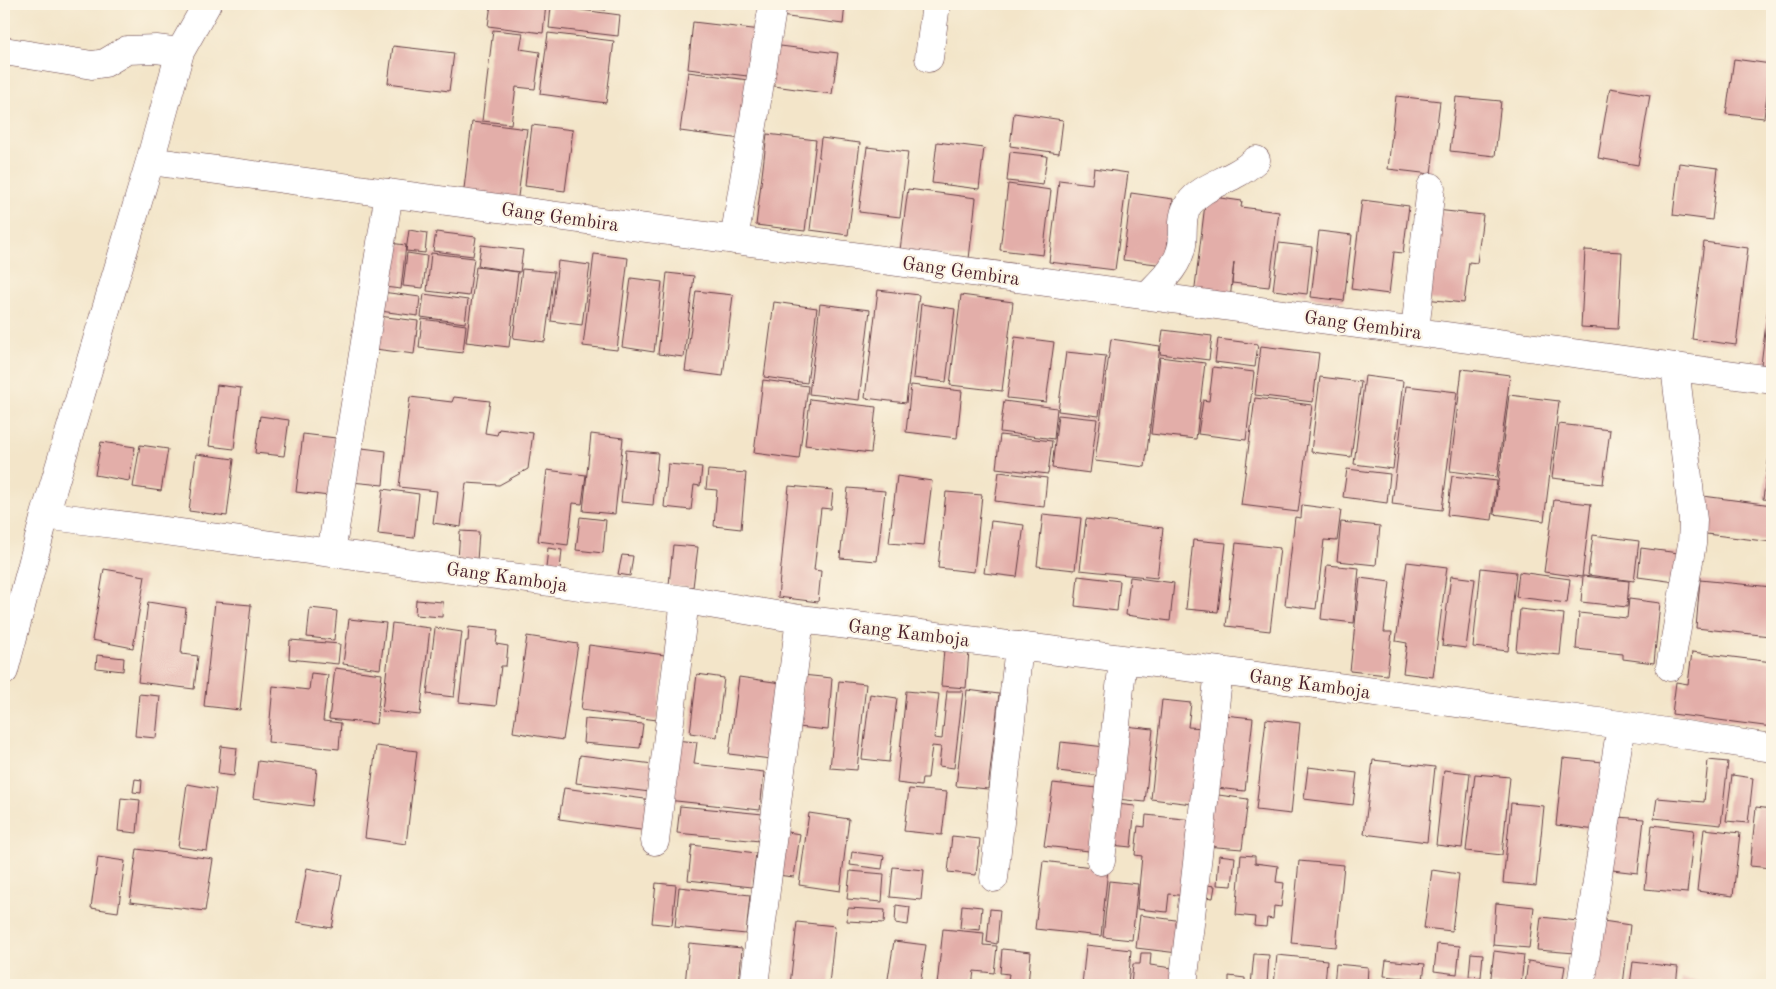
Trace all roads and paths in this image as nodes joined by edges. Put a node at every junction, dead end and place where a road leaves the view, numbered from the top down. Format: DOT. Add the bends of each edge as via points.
graph roads {
  1 [pos="208,4"];
  2 [pos="773,4"];
  3 [pos="936,4"];
  4 [pos="4,51"];
  5 [pos="180,52"];
  6 [pos="929,58"];
  7 [pos="1256,160"];
  8 [pos="150,161"];
  9 [pos="1431,187"];
  10 [pos="389,193"];
  11 [pos="734,240"];
  12 [pos="1148,295"];
  13 [pos="1415,331"];
  14 [pos="1675,367"];
  15 [pos="1772,380"];
  16 [pos="45,515"];
  17 [pos="331,553"];
  18 [pos="685,600"];
  19 [pos="800,619"];
  20 [pos="1019,646"];
  21 [pos="1123,660"];
  22 [pos="1670,667"];
  23 [pos="1219,671"];
  24 [pos="4,672"];
  25 [pos="1621,724"];
  26 [pos="1772,748"];
  27 [pos="655,841"];
  28 [pos="1101,862"];
  29 [pos="994,878"];
  30 [pos="754,985"];
  31 [pos="1183,985"];
  32 [pos="1581,985"];
  1 -- 5 [label="street"];
  2 -- 11 [label="street"];
  3 -- 6 [label="street"];
  4 -- 5 [label="street" via="92,64 105,63 127,50"];
  5 -- 8 [label="street"];
  7 -- 12 [label="street" via="1199,194 1189,205 1184,216 1178,258"];
  8 -- 10 [label="street, Gang Gembira"];
  8 -- 16 [label="street"];
  9 -- 13 [label="street"];
  10 -- 11 [label="street, Gang Gembira"];
  10 -- 17 [label="street"];
  11 -- 12 [label="street, Gang Gembira"];
  12 -- 13 [label="street, Gang Gembira"];
  13 -- 14 [label="street, Gang Gembira"];
  14 -- 15 [label="street, Gang Gembira"];
  14 -- 22 [label="street" via="1693,520 1692,544"];
  16 -- 17 [label="street, Gang Kamboja"];
  16 -- 24 [label="street"];
  17 -- 18 [label="street, Gang Kamboja"];
  18 -- 19 [label="street, Gang Kamboja"];
  18 -- 27 [label="street"];
  19 -- 20 [label="street, Gang Kamboja"];
  19 -- 30 [label="street"];
  20 -- 21 [label="street, Gang Kamboja"];
  20 -- 29 [label="street"];
  21 -- 23 [label="street, Gang Kamboja"];
  21 -- 28 [label="street"];
  23 -- 25 [label="street, Gang Kamboja"];
  23 -- 31 [label="street"];
  25 -- 26 [label="street, Gang Kamboja"];
  25 -- 32 [label="street"];
}
